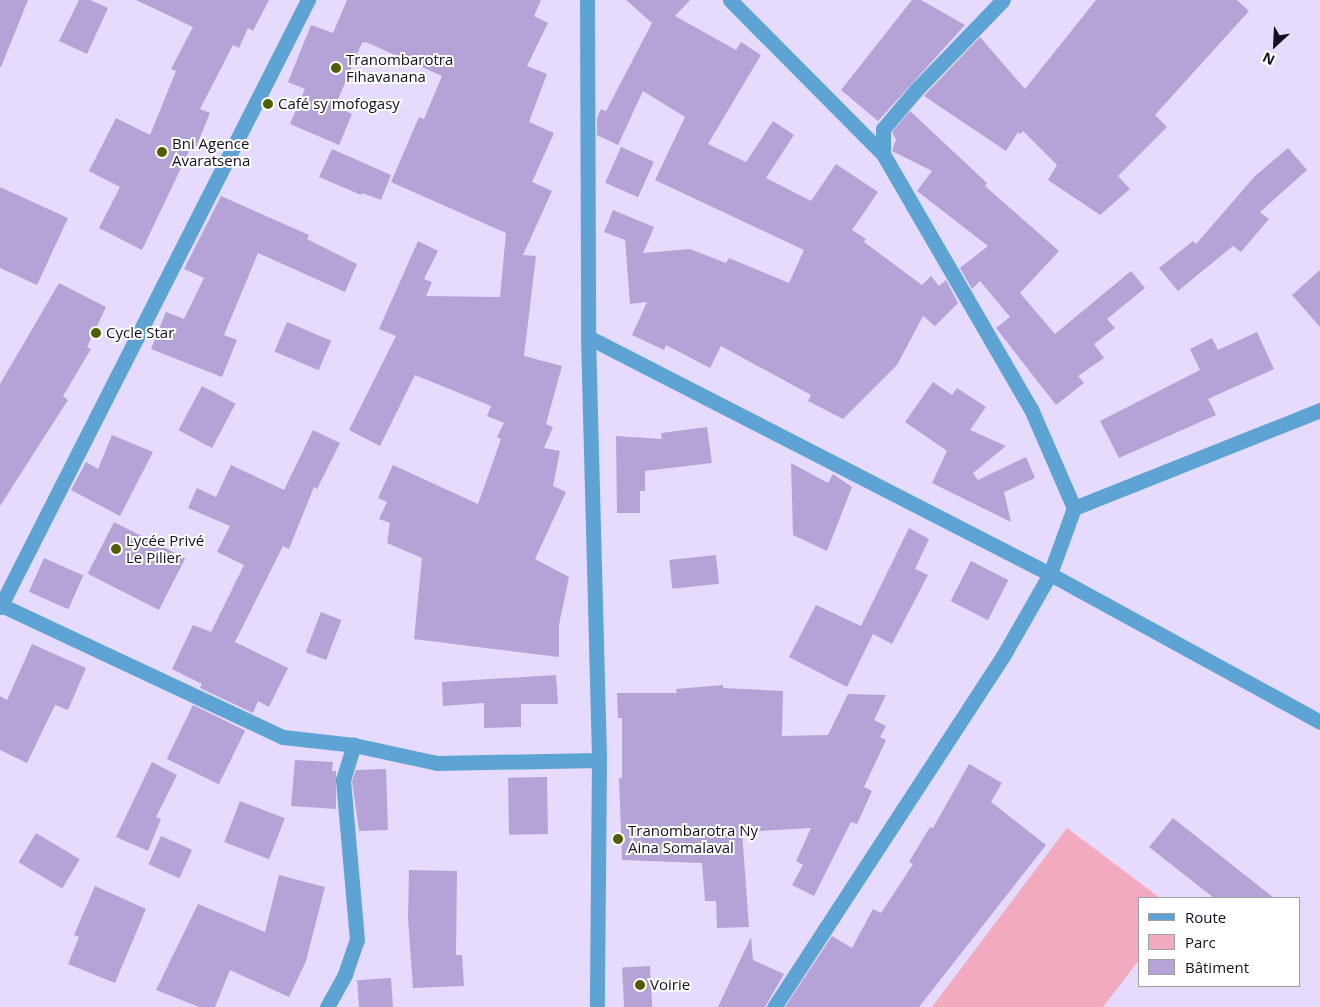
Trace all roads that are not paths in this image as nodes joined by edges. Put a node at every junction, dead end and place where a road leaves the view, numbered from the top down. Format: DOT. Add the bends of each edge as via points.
graph roads {
  1 [pos="308,0"];
  2 [pos="587,0"];
  3 [pos="730,0"];
  4 [pos="1003,0"];
  5 [pos="883,154"];
  6 [pos="588,338"];
  7 [pos="1320,410"];
  8 [pos="1074,508"];
  9 [pos="1050,574"];
  10 [pos="1,606"];
  11 [pos="1320,722"];
  12 [pos="354,745"];
  13 [pos="599,760"];
  14 [pos="327,1007"];
  15 [pos="596,1007"];
  16 [pos="774,1007"];
  1 -- 10 [label="street"];
  2 -- 6 [label="street"];
  3 -- 5 [label="street"];
  4 -- 5 [label="street" via="883,129"];
  5 -- 8 [label="street" via="1031,409"];
  6 -- 9 [label="street"];
  6 -- 13 [label="street"];
  7 -- 8 [label="street"];
  8 -- 9 [label="street"];
  9 -- 11 [label="street"];
  9 -- 16 [label="street" via="1003,656"];
  10 -- 12 [label="street" via="283,737"];
  12 -- 13 [label="street" via="437,763"];
  12 -- 14 [label="street" via="344,780 345,832 356,940 345,974"];
  13 -- 15 [label="street"];
}
